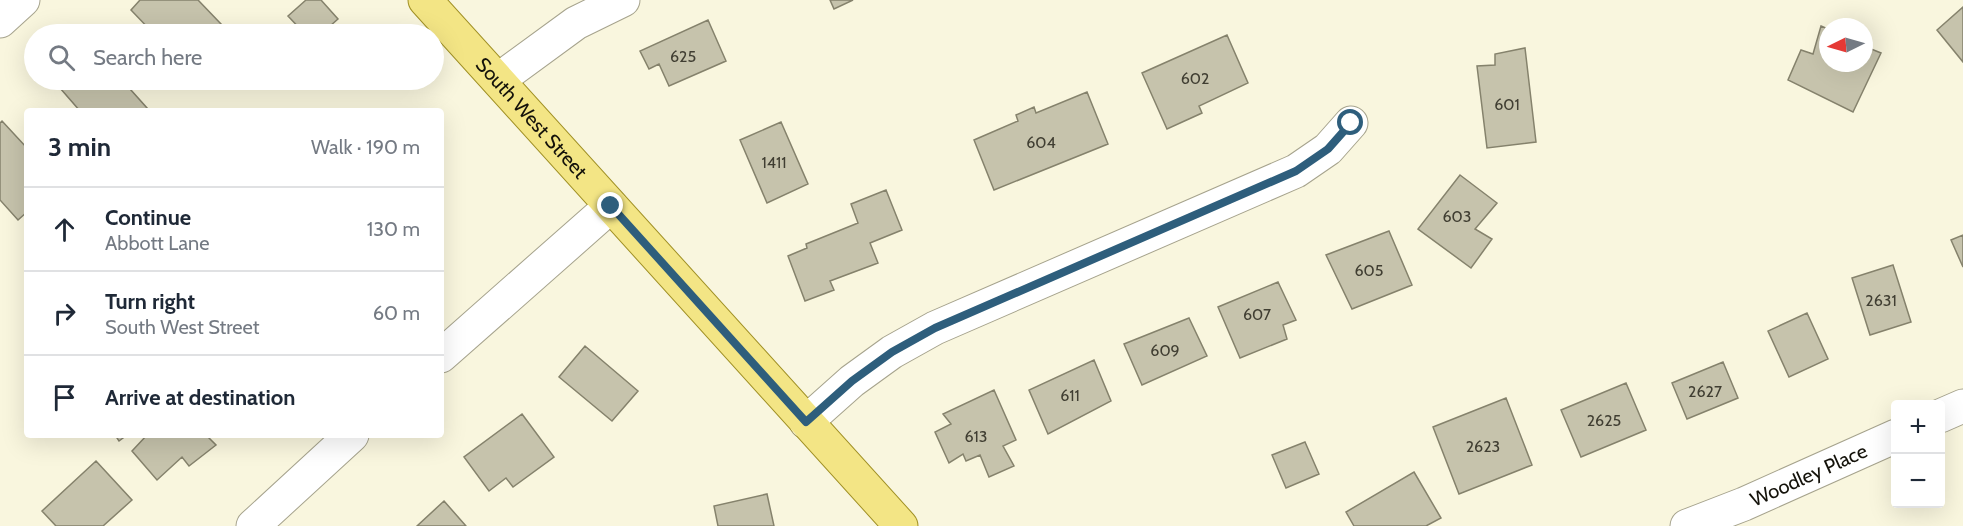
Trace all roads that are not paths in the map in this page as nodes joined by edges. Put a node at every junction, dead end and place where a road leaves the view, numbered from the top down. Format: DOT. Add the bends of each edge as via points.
graph roads {
  1 [pos="23,0"];
  2 [pos="424,0"];
  3 [pos="623,0"];
  4 [pos="0,21"];
  5 [pos="498,80"];
  6 [pos="1351,123"];
  7 [pos="611,206"];
  8 [pos="444,353"];
  9 [pos="1963,406"];
  10 [pos="1945,414"];
  11 [pos="806,422"];
  12 [pos="349,438"];
  13 [pos="1891,438"];
  14 [pos="253,526"];
  15 [pos="901,526"];
  16 [pos="1687,526"];
  1 -- 4 [label="street"];
  2 -- 5 [label="main road, South West Street"];
  3 -- 5 [label="street" via="576,23"];
  5 -- 7 [label="main road, South West Street"];
  6 -- 11 [label="street" via="1328,149 1296,171 935,328 852,381"];
  7 -- 8 [label="street"];
  7 -- 11 [label="main road, South West Street"];
  9 -- 10 [label="street"];
  11 -- 15 [label="main road, South West Street"];
  12 -- 14 [label="street"];
  13 -- 16 [label="street, Woodley Place"];
}
